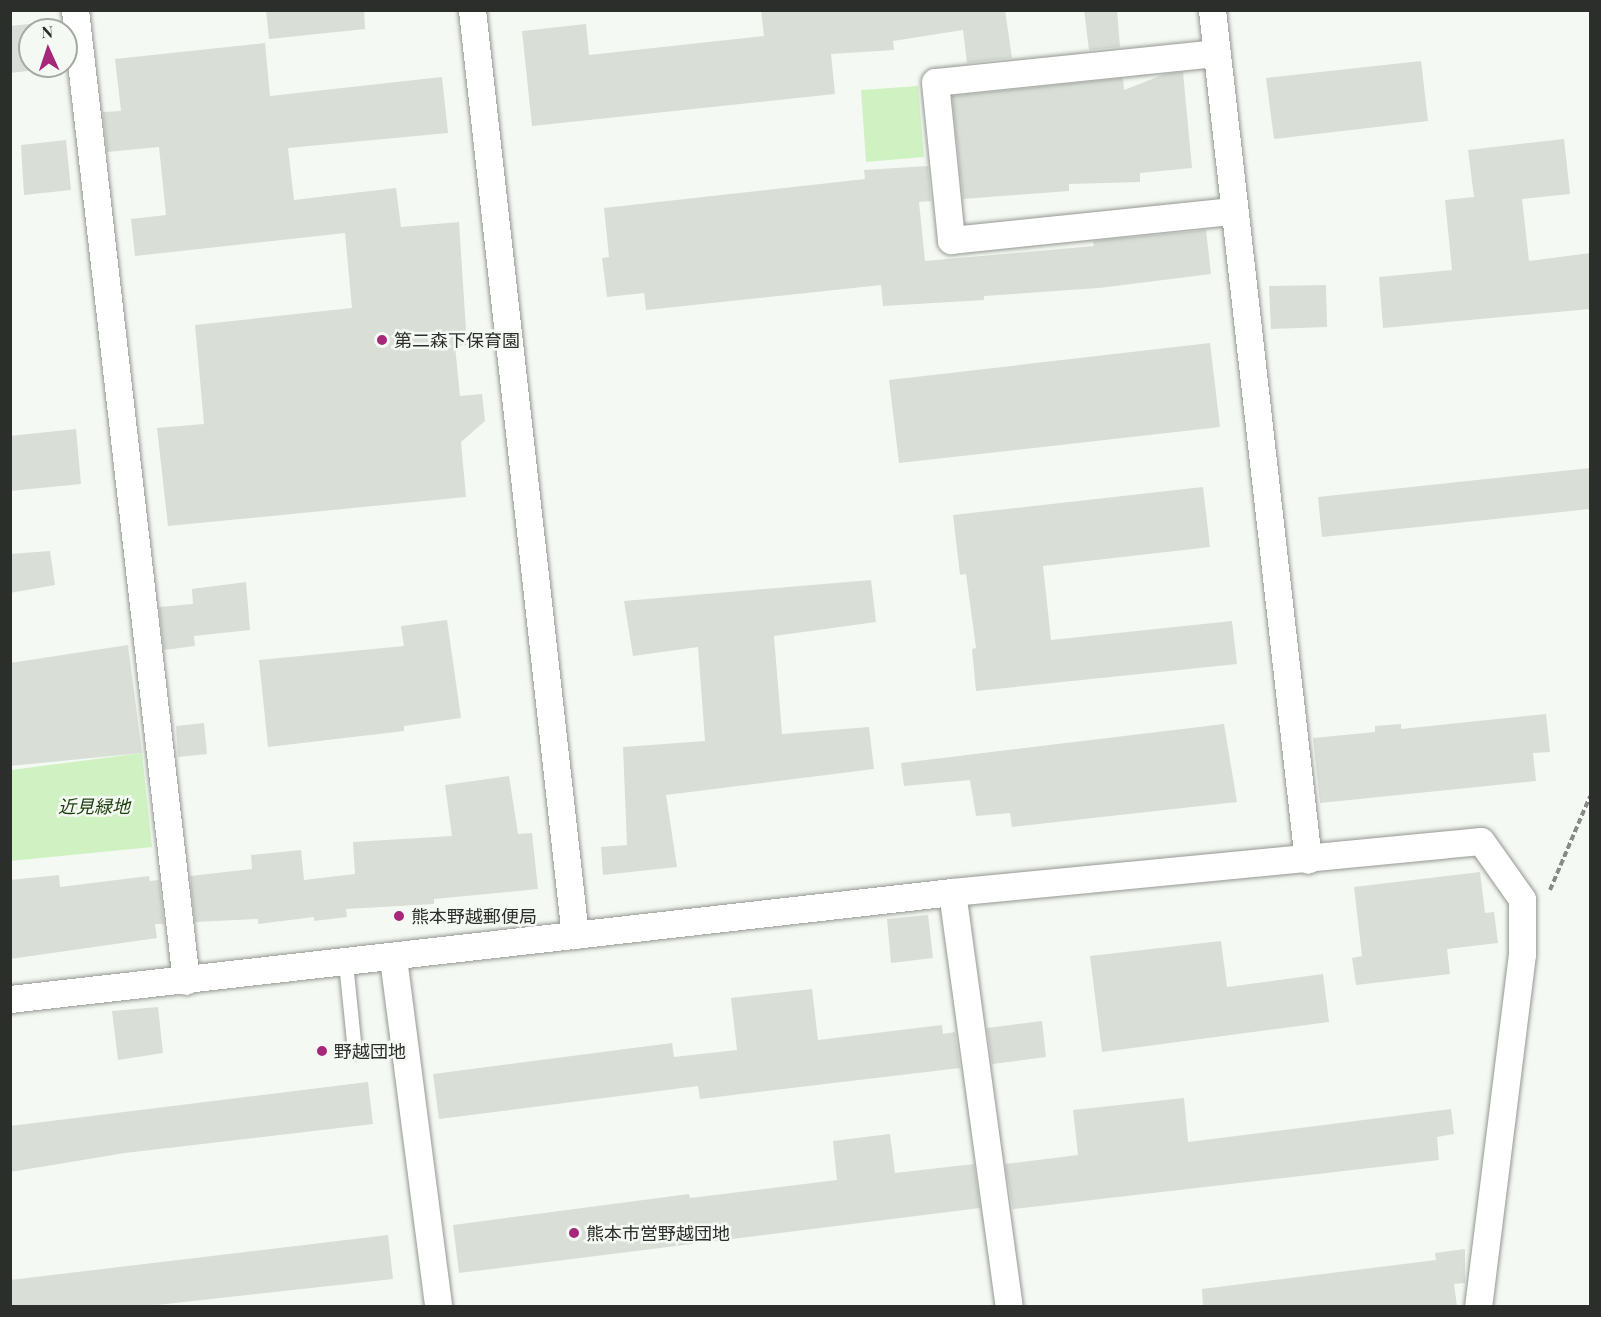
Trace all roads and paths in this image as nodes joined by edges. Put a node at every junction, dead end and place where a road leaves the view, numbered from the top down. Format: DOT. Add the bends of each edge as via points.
graph roads {
  1 [pos="75,10"];
  2 [pos="472,10"];
  3 [pos="1212,10"];
  4 [pos="1216,53"];
  5 [pos="1234,211"];
  6 [pos="1590,796"];
  7 [pos="1308,860"];
  8 [pos="952,892"];
  9 [pos="1545,901"];
  10 [pos="575,935"];
  11 [pos="393,958"];
  12 [pos="346,963"];
  13 [pos="186,981"];
  14 [pos="10,999"];
  15 [pos="355,1051"];
  16 [pos="438,1306"];
  17 [pos="1009,1306"];
  18 [pos="1478,1306"];
  1 -- 13 [label="street"];
  2 -- 10 [label="street"];
  3 -- 4 [label="street"];
  4 -- 5 [label="street"];
  4 -- 5 [label="street" via="935,82 951,240"];
  5 -- 7 [label="street"];
  6 -- 9 [label="path"];
  7 -- 8 [label="street"];
  7 -- 18 [label="street" via="1481,841 1522,899 1522,954"];
  8 -- 10 [label="street"];
  8 -- 17 [label="street"];
  10 -- 11 [label="street"];
  11 -- 12 [label="street"];
  11 -- 16 [label="street"];
  12 -- 13 [label="street"];
  12 -- 15 [label="lane"];
  13 -- 14 [label="street"];
}
